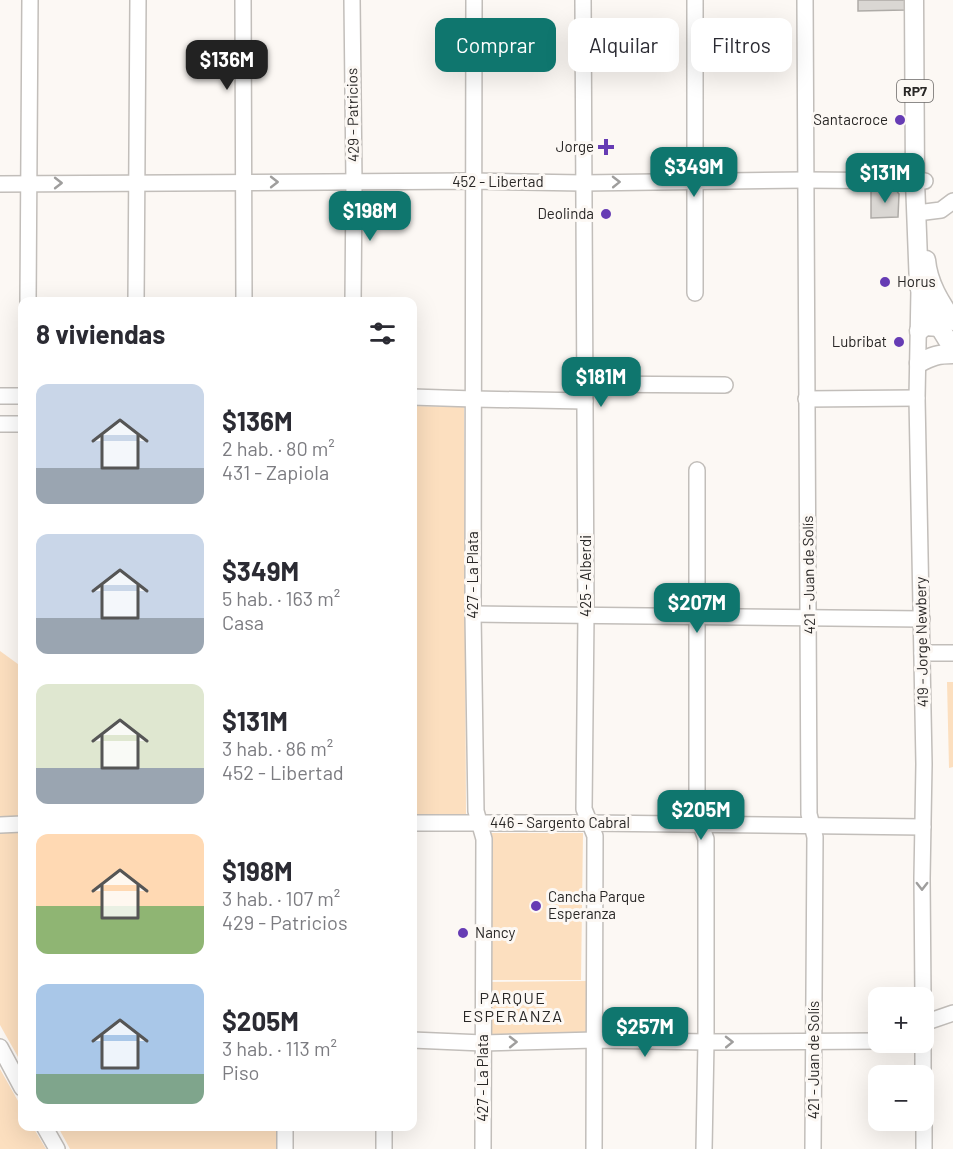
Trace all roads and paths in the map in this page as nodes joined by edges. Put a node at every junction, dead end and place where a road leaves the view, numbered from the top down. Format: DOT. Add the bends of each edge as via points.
graph roads {
  1 [pos="30,0"];
  2 [pos="138,0"];
  3 [pos="243,0"];
  4 [pos="352,0"];
  5 [pos="474,0"];
  6 [pos="583,0"];
  7 [pos="695,0"];
  8 [pos="805,0"];
  9 [pos="914,0"];
  10 [pos="925,0"];
  11 [pos="805,180"];
  12 [pos="473,181"];
  13 [pos="695,181"];
  14 [pos="920,181"];
  15 [pos="354,182"];
  16 [pos="138,183"];
  17 [pos="243,183"];
  18 [pos="583,183"];
  19 [pos="0,184"];
  20 [pos="28,184"];
  21 [pos="940,208"];
  22 [pos="925,285"];
  23 [pos="695,293"];
  24 [pos="28,297"];
  25 [pos="136,297"];
  26 [pos="244,297"];
  27 [pos="353,297"];
  28 [pos="947,324"];
  29 [pos="919,331"];
  30 [pos="953,349"];
  31 [pos="953,354"];
  32 [pos="919,363"];
  33 [pos="585,384"];
  34 [pos="724,385"];
  35 [pos="0,396"];
  36 [pos="18,396"];
  37 [pos="417,397"];
  38 [pos="917,398"];
  39 [pos="474,399"];
  40 [pos="806,399"];
  41 [pos="585,401"];
  42 [pos="0,424"];
  43 [pos="18,424"];
  44 [pos="697,470"];
  45 [pos="473,614"];
  46 [pos="586,615"];
  47 [pos="698,617"];
  48 [pos="809,618"];
  49 [pos="921,619"];
  50 [pos="922,653"];
  51 [pos="953,654"];
  52 [pos="590,822"];
  53 [pos="417,823"];
  54 [pos="479,823"];
  55 [pos="18,824"];
  56 [pos="0,825"];
  57 [pos="701,825"];
  58 [pos="812,825"];
  59 [pos="923,827"];
  60 [pos="923,987"];
  61 [pos="953,1013"];
  62 [pos="934,1020"];
  63 [pos="417,1040"];
  64 [pos="595,1040"];
  65 [pos="814,1041"];
  66 [pos="868,1041"];
  67 [pos="706,1042"];
  68 [pos="483,1043"];
  69 [pos="0,1047"];
  70 [pos="18,1081"];
  71 [pos="47,1131"];
  72 [pos="285,1131"];
  73 [pos="384,1131"];
  74 [pos="924,1131"];
  75 [pos="57,1149"];
  76 [pos="285,1149"];
  77 [pos="384,1149"];
  78 [pos="483,1149"];
  79 [pos="594,1149"];
  80 [pos="704,1149"];
  81 [pos="813,1149"];
  82 [pos="924,1149"];
  1 -- 20 [label="street"];
  2 -- 16 [label="street"];
  3 -- 17 [label="street"];
  4 -- 15 [label="street, 429 - Patricios"];
  5 -- 12 [label="street, 427 - La Plata"];
  6 -- 18 [label="street, 425 - Alberdi"];
  7 -- 13 [label="street"];
  8 -- 11 [label="street, 421 - Juan de Solís"];
  9 -- 14 [label="main road, RP7"];
  10 -- 14 [label="main road, RP7"];
  11 -- 13 [label="street, 452 - Libertad"];
  11 -- 14 [label="street, 452 - Libertad"];
  11 -- 40 [label="street, 421 - Juan de Solís"];
  12 -- 15 [label="street, 452 - Libertad"];
  12 -- 18 [label="street, 452 - Libertad"];
  12 -- 39 [label="street, 427 - La Plata"];
  18 -- 13 [label="street, 452 - Libertad, one-way"];
  13 -- 23 [label="street"];
  14 -- 21 [label="main road, RP7"];
  14 -- 22 [label="main road, RP7"];
  17 -- 15 [label="street, 452 - Libertad, one-way"];
  15 -- 27 [label="street, 429 - Patricios"];
  16 -- 17 [label="street, 452 - Libertad"];
  20 -- 16 [label="street, 452 - Libertad, one-way"];
  16 -- 25 [label="street"];
  17 -- 26 [label="street"];
  18 -- 33 [label="street, 425 - Alberdi"];
  19 -- 20 [label="street, 452 - Libertad"];
  20 -- 24 [label="street"];
  21 -- 22 [label="main road, RP7" via="926,263"];
  22 -- 28 [label="main road, RP7" via="942,305"];
  22 -- 29 [label="street, 419 - Jorge Newbery"];
  28 -- 29 [label="main road" via="925,326"];
  28 -- 30 [label="main road, RP7"];
  29 -- 32 [label="street, 419 - Jorge Newbery"];
  31 -- 32 [label="main road" via="931,356"];
  32 -- 38 [label="street, 419 - Jorge Newbery"];
  33 -- 34 [label="street"];
  33 -- 41 [label="street, 425 - Alberdi"];
  35 -- 36 [label="street"];
  37 -- 39 [label="street"];
  38 -- 40 [label="street"];
  38 -- 49 [label="street, 419 - Jorge Newbery"];
  39 -- 41 [label="street"];
  39 -- 45 [label="street, 427 - La Plata"];
  40 -- 48 [label="street, 421 - Juan de Solís"];
  41 -- 46 [label="street, 425 - Alberdi"];
  42 -- 43 [label="street"];
  44 -- 47 [label="street"];
  45 -- 46 [label="street"];
  45 -- 54 [label="street, 427 - La Plata"];
  46 -- 47 [label="street"];
  46 -- 52 [label="street, 425 - Alberdi" via="584,809"];
  47 -- 48 [label="street"];
  47 -- 57 [label="street" via="697,814"];
  48 -- 49 [label="street"];
  48 -- 58 [label="street, 421 - Juan de Solís"];
  49 -- 50 [label="street, 419 - Jorge Newbery"];
  50 -- 51 [label="street"];
  50 -- 59 [label="street, 419 - Jorge Newbery"];
  52 -- 54 [label="street, 446 - Sargento Cabral"];
  52 -- 57 [label="street, 446 - Sargento Cabral"];
  52 -- 64 [label="street, 425 - Alberdi" via="595,836"];
  53 -- 54 [label="street, 446 - Sargento Cabral"];
  54 -- 68 [label="street, 427 - La Plata" via="484,839"];
  55 -- 56 [label="street"];
  57 -- 58 [label="street, 446 - Sargento Cabral"];
  57 -- 67 [label="street" via="706,839"];
  58 -- 59 [label="street, 446 - Sargento Cabral"];
  58 -- 65 [label="street, 421 - Juan de Solís"];
  59 -- 60 [label="street, 419 - Jorge Newbery, one-way"];
  61 -- 62 [label="street"];
  63 -- 68 [label="street"];
  64 -- 67 [label="street"];
  68 -- 64 [label="street, one-way"];
  64 -- 79 [label="street, 425 - Alberdi"];
  65 -- 66 [label="street"];
  67 -- 65 [label="street, one-way"];
  65 -- 81 [label="street, 421 - Juan de Solís"];
  67 -- 80 [label="street"];
  68 -- 78 [label="street, 427 - La Plata"];
  69 -- 70 [label="street"];
  71 -- 75 [label="street"];
  72 -- 76 [label="street"];
  73 -- 77 [label="street"];
  74 -- 82 [label="street"];
}
